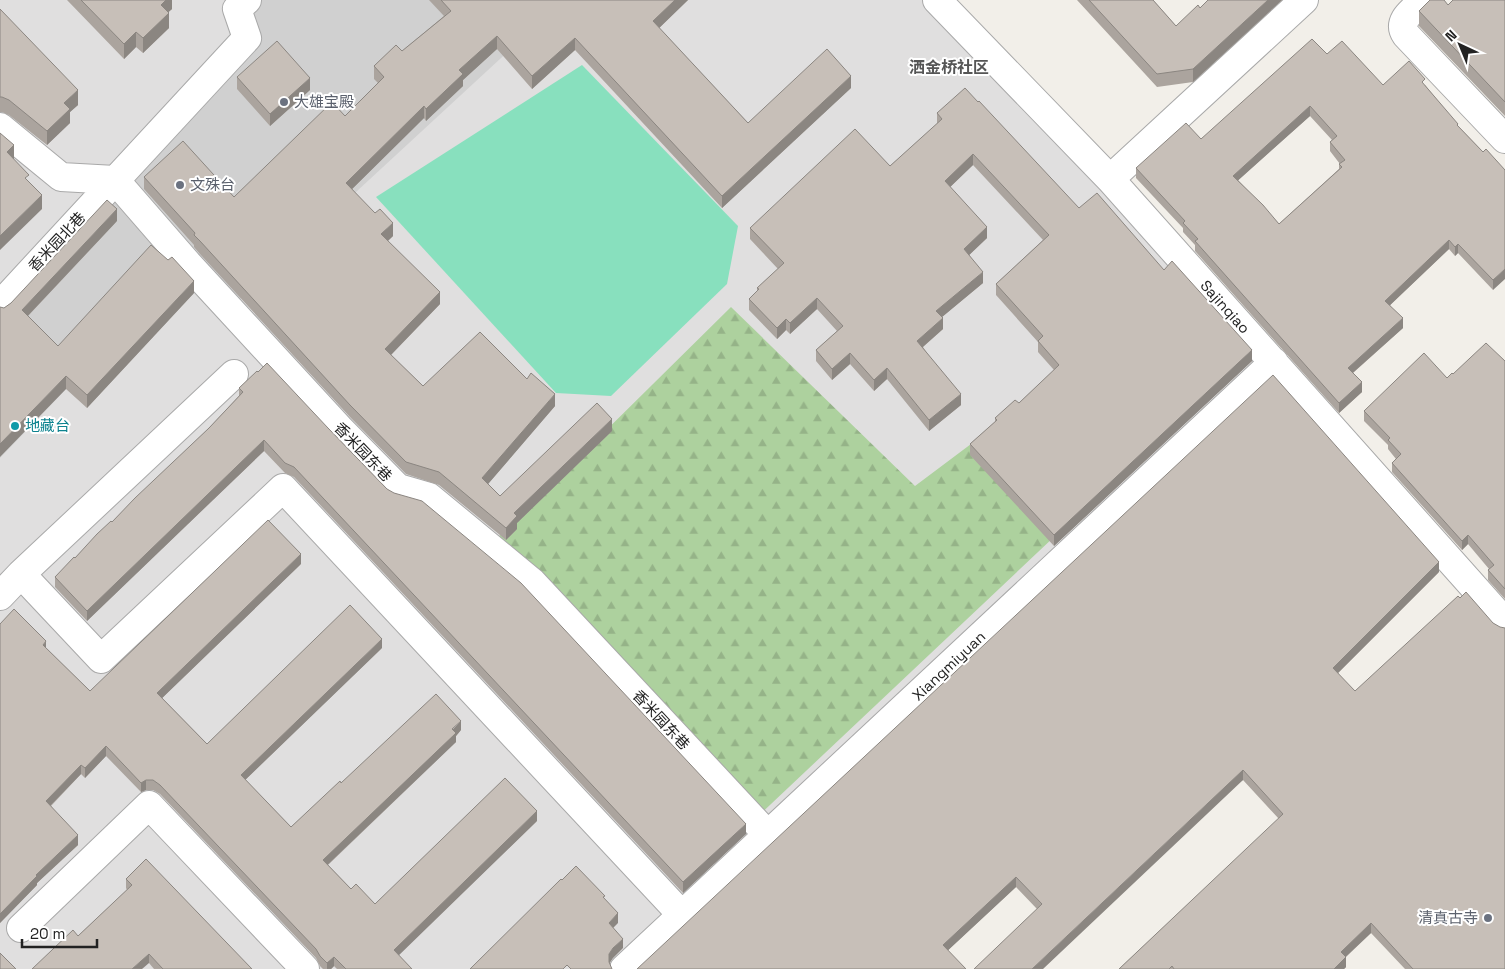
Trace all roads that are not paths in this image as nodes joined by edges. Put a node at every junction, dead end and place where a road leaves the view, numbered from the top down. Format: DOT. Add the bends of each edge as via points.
graph roads {
  1 [pos="247,0"];
  2 [pos="938,0"];
  3 [pos="1304,0"];
  4 [pos="1424,0"];
  5 [pos="0,127"];
  6 [pos="1505,139"];
  7 [pos="1110,179"];
  8 [pos="115,180"];
  9 [pos="0,305"];
  10 [pos="1274,362"];
  11 [pos="234,374"];
  12 [pos="21,574"];
  13 [pos="0,596"];
  14 [pos="1505,622"];
  15 [pos="768,835"];
  16 [pos="682,915"];
  17 [pos="21,928"];
  18 [pos="305,969"];
  19 [pos="624,969"];
  1 -- 8 [label="street, 香米园北巷" via="237,9 247,38"];
  2 -- 7 [label="street, Sajinqiao"];
  3 -- 7 [label="street"];
  4 -- 6 [label="street" via="1406,17 1402,30"];
  5 -- 8 [label="street" via="61,177"];
  7 -- 10 [label="street, Sajinqiao"];
  8 -- 9 [label="street, 香米园北巷"];
  8 -- 15 [label="street, 香米园东巷" via="188,264 391,481 398,488 428,497 532,582"];
  10 -- 14 [label="street, Sajinqiao"];
  10 -- 15 [label="street, Xiangmiyuan"];
  11 -- 12 [label="street"];
  12 -- 13 [label="street"];
  12 -- 16 [label="street" via="101,659 284,488"];
  15 -- 16 [label="street, Xiangmiyuan"];
  16 -- 19 [label="street, Xiangmiyuan"];
  17 -- 18 [label="street" via="149,805"];
}
